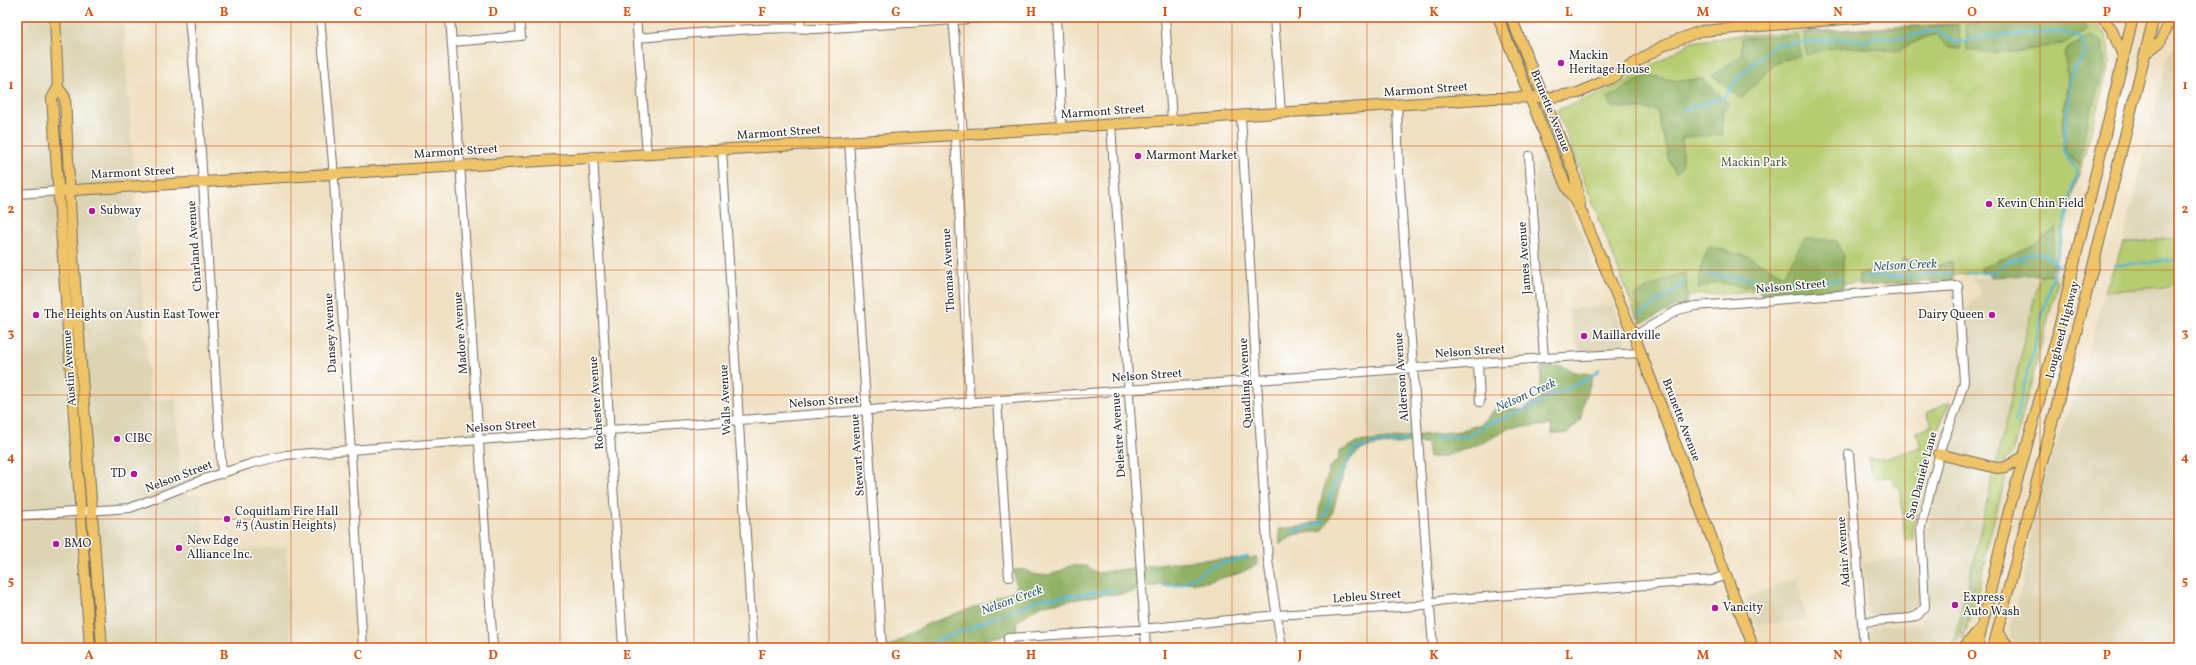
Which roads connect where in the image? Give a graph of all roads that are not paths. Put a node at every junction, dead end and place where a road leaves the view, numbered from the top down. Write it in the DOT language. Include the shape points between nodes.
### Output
graph roads {
  1 [pos="55,17"];
  2 [pos="189,17"];
  3 [pos="320,17"];
  4 [pos="450,17"];
  5 [pos="519,17"];
  6 [pos="636,17"];
  7 [pos="800,17"];
  8 [pos="1000,17"];
  9 [pos="1056,17"];
  10 [pos="1164,17"];
  11 [pos="1274,17"];
  12 [pos="1498,17"];
  13 [pos="1511,17"];
  14 [pos="1868,17"];
  15 [pos="2101,17"];
  16 [pos="2133,17"];
  17 [pos="2154,17"];
  18 [pos="2172,17"];
  19 [pos="953,18"];
  20 [pos="801,27"];
  21 [pos="638,38"];
  22 [pos="452,42"];
  23 [pos="2146,53"];
  24 [pos="2123,56"];
  25 [pos="58,88"];
  26 [pos="1529,97"];
  27 [pos="1543,97"];
  28 [pos="1397,105"];
  29 [pos="1281,113"];
  30 [pos="1241,116"];
  31 [pos="1172,121"];
  32 [pos="1111,125"];
  33 [pos="1062,128"];
  34 [pos="959,135"];
  35 [pos="849,141"];
  36 [pos="722,150"];
  37 [pos="647,154"];
  38 [pos="593,156"];
  39 [pos="1529,156"];
  40 [pos="461,165"];
  41 [pos="333,174"];
  42 [pos="203,182"];
  43 [pos="70,190"];
  44 [pos="59,191"];
  45 [pos="17,194"];
  46 [pos="1582,213"];
  47 [pos="1958,286"];
  48 [pos="1634,336"];
  49 [pos="1641,353"];
  50 [pos="1544,358"];
  51 [pos="1478,364"];
  52 [pos="1413,368"];
  53 [pos="1258,381"];
  54 [pos="1128,390"];
  55 [pos="997,401"];
  56 [pos="1480,402"];
  57 [pos="970,403"];
  58 [pos="867,411"];
  59 [pos="739,420"];
  60 [pos="611,430"];
  61 [pos="480,440"];
  62 [pos="350,450"];
  63 [pos="1849,454"];
  64 [pos="1939,454"];
  65 [pos="2023,457"];
  66 [pos="222,474"];
  67 [pos="93,511"];
  68 [pos="82,512"];
  69 [pos="17,516"];
  70 [pos="1726,575"];
  71 [pos="1009,577"];
  72 [pos="1430,603"];
  73 [pos="1277,615"];
  74 [pos="1862,622"];
  75 [pos="1144,628"];
  76 [pos="1980,628"];
  77 [pos="1998,633"];
  78 [pos="1751,643"];
  79 [pos="90,648"];
  80 [pos="102,648"];
  81 [pos="363,648"];
  82 [pos="494,648"];
  83 [pos="623,648"];
  84 [pos="753,648"];
  85 [pos="873,648"];
  86 [pos="882,648"];
  87 [pos="1008,648"];
  88 [pos="1146,648"];
  89 [pos="1282,648"];
  90 [pos="1433,648"];
  91 [pos="1757,648"];
  92 [pos="1864,648"];
  93 [pos="1963,648"];
  94 [pos="1978,648"];
  95 [pos="1993,648"];
  96 [pos="2010,648"];
  1 -- 25 [label="main road, Austin Avenue"];
  2 -- 42 [label="street, Charland Avenue"];
  3 -- 41 [label="street, Dansey Avenue"];
  4 -- 22 [label="street, Madore Avenue"];
  5 -- 22 [label="street" via="521,36"];
  6 -- 21 [label="street"];
  7 -- 20 [label="street"];
  8 -- 19 [label="street"];
  9 -- 33 [label="street"];
  10 -- 31 [label="street"];
  11 -- 29 [label="street"];
  12 -- 26 [label="main road, Brunette Avenue"];
  13 -- 27 [label="main road, Brunette Avenue"];
  14 -- 27 [label="main road, Marmont Street" via="1722,28 1692,33 1666,44 1598,85 1569,95"];
  15 -- 24 [label="main road" via="2111,28"];
  16 -- 24 [label="main road, Lougheed Highway"];
  17 -- 23 [label="main road, Lougheed Highway"];
  18 -- 23 [label="main road" via="2160,42"];
  19 -- 20 [label="street" via="816,29"];
  19 -- 34 [label="street, Thomas Avenue"];
  20 -- 21 [label="street"];
  21 -- 37 [label="street"];
  22 -- 40 [label="street, Madore Avenue"];
  23 -- 77 [label="main road, Lougheed Highway"];
  24 -- 65 [label="main road, Lougheed Highway" via="2059,328"];
  25 -- 43 [label="main road, Austin Avenue" via="65,97"];
  25 -- 44 [label="main road, Austin Avenue" via="52,98"];
  26 -- 27 [label="main road, Marmont Street"];
  26 -- 28 [label="main road, Marmont Street"];
  26 -- 46 [label="main road, Brunette Avenue" via="1566,186"];
  27 -- 46 [label="main road, Brunette Avenue" via="1574,174"];
  28 -- 29 [label="main road, Marmont Street"];
  28 -- 52 [label="street, Alderson Avenue" via="1399,171"];
  29 -- 30 [label="main road, Marmont Street"];
  30 -- 31 [label="main road, Marmont Street"];
  30 -- 53 [label="street, Quadling Avenue"];
  31 -- 32 [label="main road, Marmont Street"];
  32 -- 33 [label="main road, Marmont Street"];
  32 -- 54 [label="street, Delestre Avenue"];
  33 -- 34 [label="main road, Marmont Street"];
  34 -- 35 [label="main road, Marmont Street"];
  34 -- 57 [label="street, Thomas Avenue"];
  35 -- 36 [label="main road, Marmont Street"];
  35 -- 58 [label="street, Stewart Avenue"];
  36 -- 37 [label="main road, Marmont Street"];
  36 -- 59 [label="street, Walls Avenue"];
  37 -- 38 [label="main road, Marmont Street"];
  38 -- 40 [label="main road, Marmont Street"];
  38 -- 60 [label="street, Rochester Avenue"];
  39 -- 50 [label="street, James Avenue"];
  40 -- 41 [label="main road, Marmont Street"];
  40 -- 61 [label="street, Madore Avenue"];
  41 -- 42 [label="main road, Marmont Street"];
  41 -- 62 [label="street, Dansey Avenue"];
  42 -- 43 [label="main road, Marmont Street"];
  42 -- 66 [label="street, Charland Avenue"];
  43 -- 44 [label="main road, Marmont Street"];
  43 -- 67 [label="main road, Austin Avenue"];
  44 -- 45 [label="street, Marmont Street"];
  44 -- 68 [label="main road, Austin Avenue"];
  46 -- 48 [label="main road, Brunette Avenue"];
  47 -- 48 [label="street, Nelson Street" via="1695,306 1678,310"];
  47 -- 64 [label="street, San Daniele Lane" via="1964,382"];
  48 -- 49 [label="main road, Brunette Avenue"];
  49 -- 50 [label="street, Nelson Street"];
  49 -- 70 [label="main road, Brunette Avenue"];
  50 -- 51 [label="street, Nelson Street"];
  51 -- 52 [label="street, Nelson Street"];
  51 -- 56 [label="street"];
  52 -- 53 [label="street, Nelson Street"];
  52 -- 72 [label="street, Alderson Avenue"];
  53 -- 54 [label="street, Nelson Street"];
  53 -- 73 [label="street, Quadling Avenue" via="1268,561"];
  54 -- 55 [label="street, Nelson Street"];
  54 -- 75 [label="street, Delestre Avenue"];
  55 -- 57 [label="street, Nelson Street"];
  55 -- 71 [label="street"];
  57 -- 58 [label="street, Nelson Street"];
  58 -- 59 [label="street, Nelson Street"];
  58 -- 86 [label="street, Stewart Avenue"];
  59 -- 60 [label="street, Nelson Street"];
  59 -- 84 [label="street, Walls Avenue"];
  60 -- 61 [label="street, Nelson Street"];
  60 -- 83 [label="street, Rochester Avenue"];
  61 -- 62 [label="street, Nelson Street"];
  61 -- 82 [label="street, Madore Avenue"];
  62 -- 66 [label="street, Nelson Street" via="286,455"];
  62 -- 81 [label="street, Dansey Avenue"];
  63 -- 74 [label="street, Adair Avenue"];
  64 -- 65 [label="main road" via="1997,468 2006,467"];
  64 -- 74 [label="street, San Daniele Lane" via="1921,527 1925,607 1911,618"];
  65 -- 76 [label="main road, Lougheed Highway"];
  66 -- 67 [label="street, Nelson Street" via="130,508"];
  67 -- 68 [label="street, Nelson Street"];
  67 -- 80 [label="main road, Austin Avenue"];
  68 -- 69 [label="street, Nelson Street"];
  68 -- 79 [label="main road, Austin Avenue"];
  70 -- 72 [label="street, Lebleu Street" via="1712,580"];
  70 -- 78 [label="main road, Brunette Avenue"];
  72 -- 73 [label="street, Lebleu Street"];
  72 -- 90 [label="street, Alderson Avenue"];
  73 -- 75 [label="street, Lebleu Street"];
  73 -- 89 [label="street, Quadling Avenue"];
  74 -- 92 [label="street, Adair Avenue"];
  75 -- 87 [label="street, Lebleu Street" via="1008,638"];
  75 -- 88 [label="street, Delestre Avenue"];
  76 -- 93 [label="main road"];
  76 -- 94 [label="main road, Lougheed Highway"];
  77 -- 95 [label="main road, Lougheed Highway"];
  77 -- 96 [label="main road"];
  78 -- 91 [label="main road, Brunette Avenue"];
  85 -- 86 [label="street"];
}
